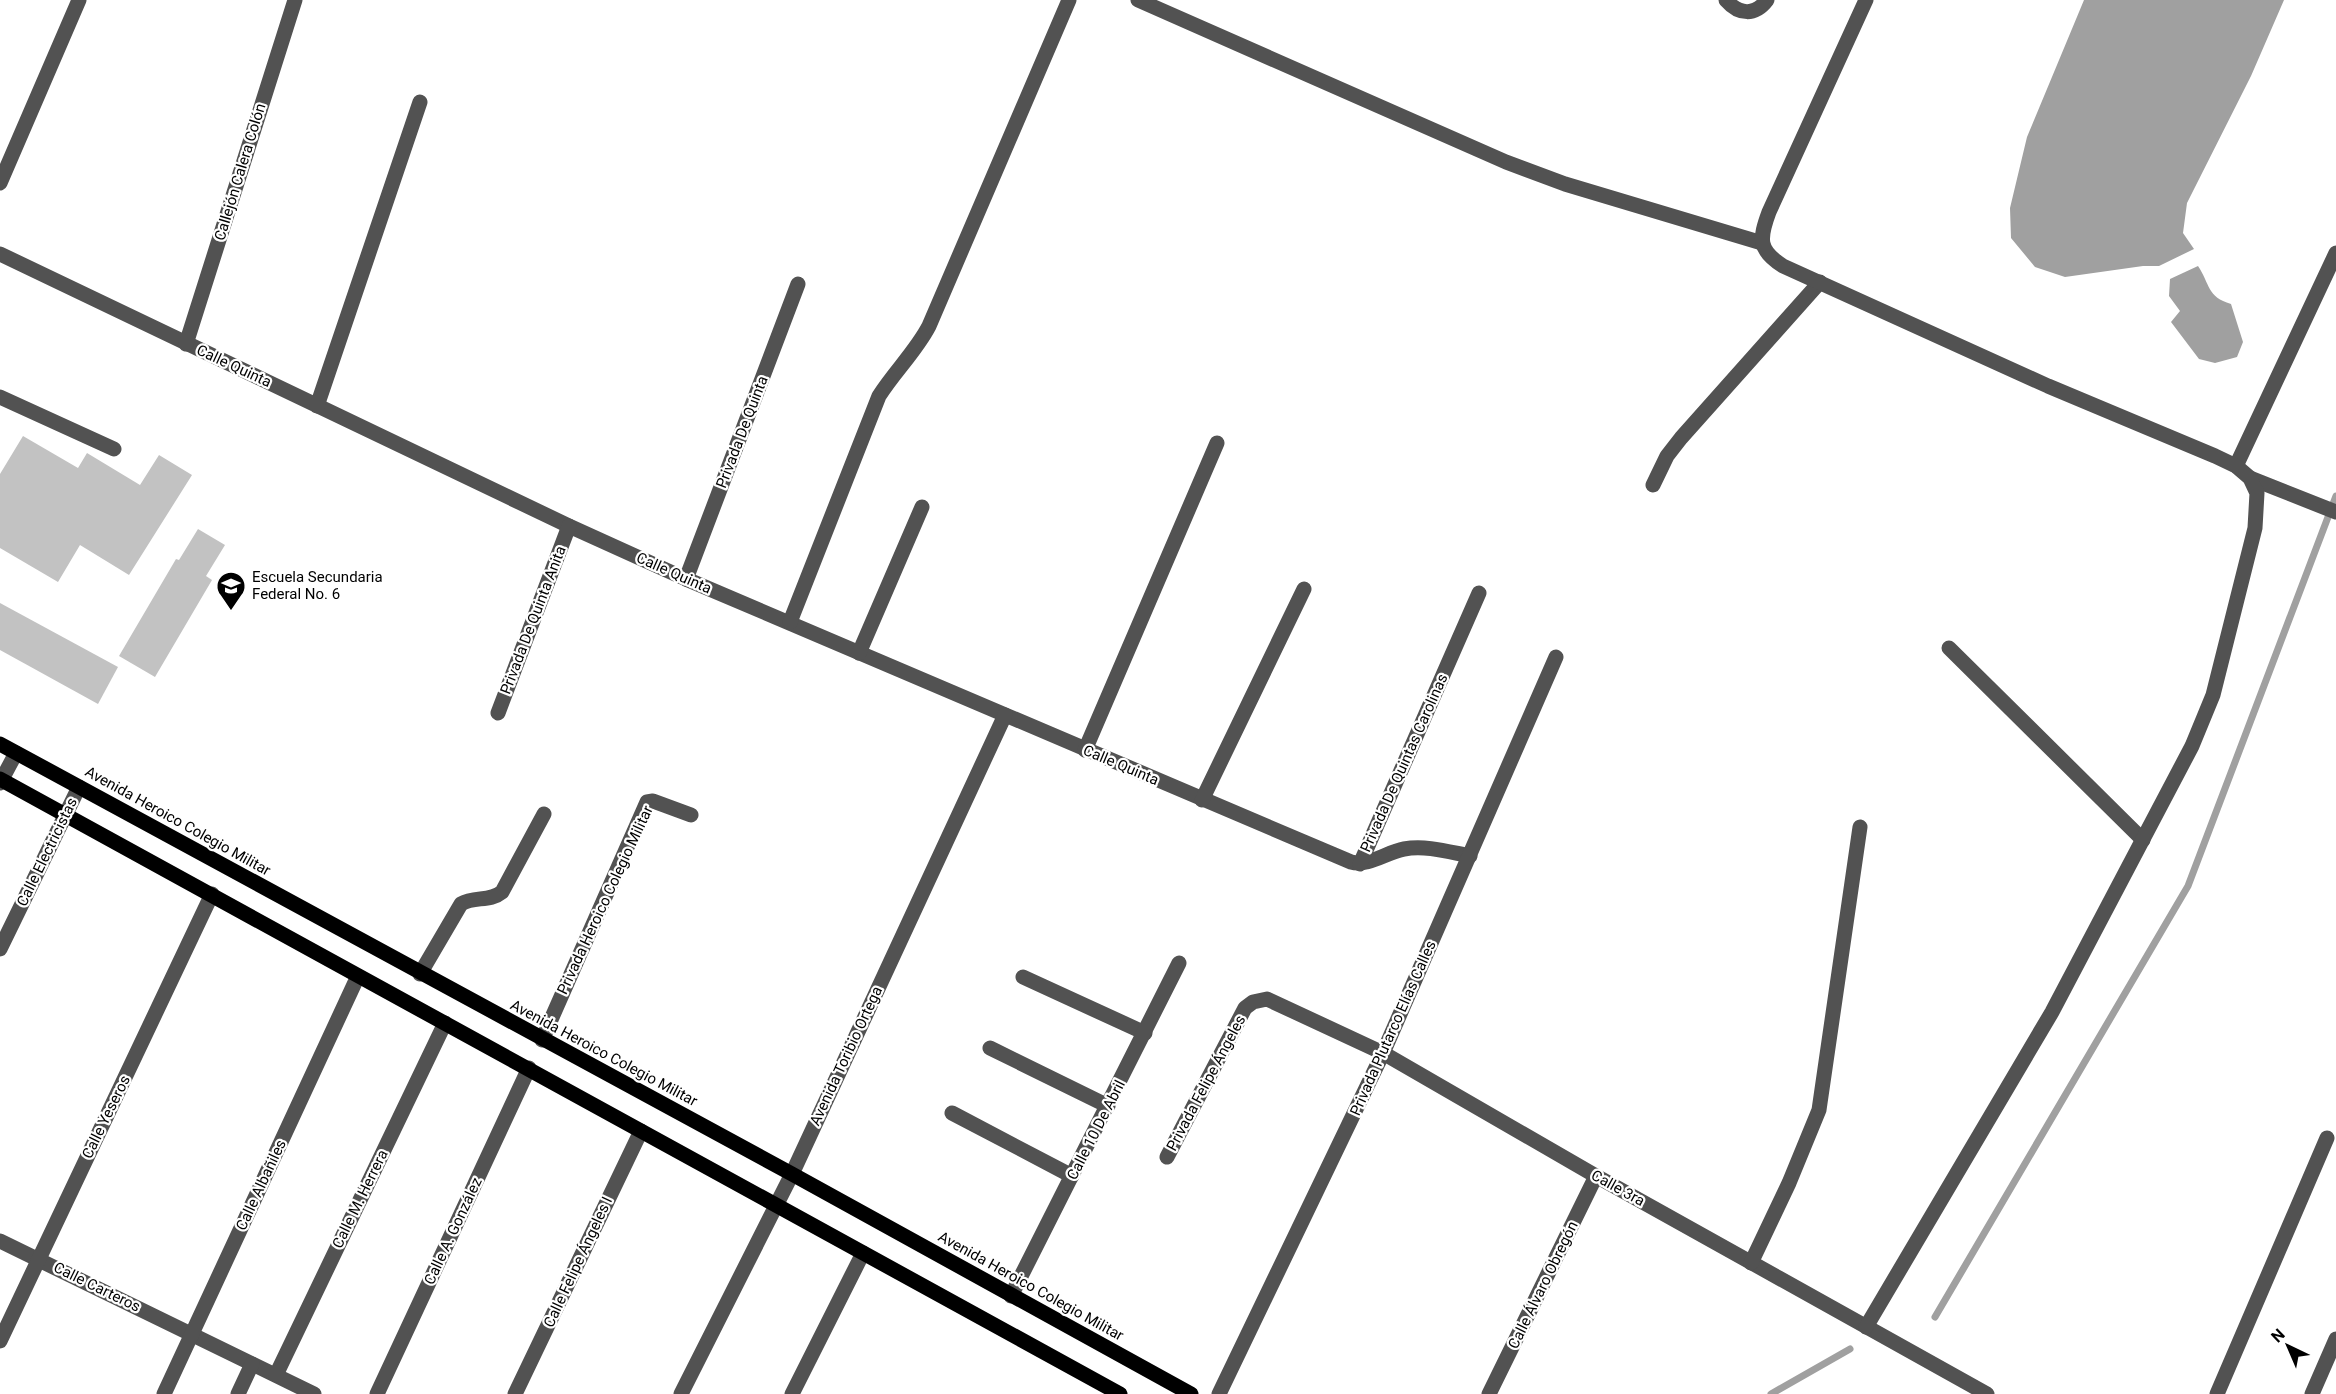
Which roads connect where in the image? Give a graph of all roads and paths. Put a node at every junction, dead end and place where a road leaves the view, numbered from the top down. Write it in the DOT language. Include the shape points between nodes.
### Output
graph roads {
  1 [pos="80,0"];
  2 [pos="294,0"];
  3 [pos="1069,0"];
  4 [pos="1138,0"];
  5 [pos="1726,0"];
  6 [pos="1767,0"];
  7 [pos="1866,0"];
  8 [pos="420,102"];
  9 [pos="0,183"];
  10 [pos="1762,243"];
  11 [pos="2336,253"];
  12 [pos="0,254"];
  13 [pos="1820,282"];
  14 [pos="798,285"];
  15 [pos="186,344"];
  16 [pos="0,397"];
  17 [pos="317,406"];
  18 [pos="1217,443"];
  19 [pos="114,449"];
  20 [pos="2236,466"];
  21 [pos="2250,478"];
  22 [pos="1653,485"];
  23 [pos="922,507"];
  24 [pos="2336,512"];
  25 [pos="569,526"];
  26 [pos="686,579"];
  27 [pos="1304,589"];
  28 [pos="1479,592"];
  29 [pos="790,622"];
  30 [pos="1949,648"];
  31 [pos="859,653"];
  32 [pos="1556,657"];
  33 [pos="498,713"];
  34 [pos="1005,715"];
  35 [pos="0,744"];
  36 [pos="1085,750"];
  37 [pos="16,753"];
  38 [pos="0,781"];
  39 [pos="79,787"];
  40 [pos="1203,800"];
  41 [pos="544,814"];
  42 [pos="65,815"];
  43 [pos="692,815"];
  44 [pos="1860,827"];
  45 [pos="2143,840"];
  46 [pos="1470,856"];
  47 [pos="1360,864"];
  48 [pos="212,894"];
  49 [pos="0,949"];
  50 [pos="1179,963"];
  51 [pos="420,974"];
  52 [pos="358,976"];
  53 [pos="1023,977"];
  54 [pos="1245,1008"];
  55 [pos="444,1023"];
  56 [pos="1145,1034"];
  57 [pos="542,1040"];
  58 [pos="990,1048"];
  59 [pos="1383,1053"];
  60 [pos="529,1068"];
  61 [pos="1108,1106"];
  62 [pos="952,1113"];
  63 [pos="641,1131"];
  64 [pos="2327,1138"];
  65 [pos="1167,1157"];
  66 [pos="792,1174"];
  67 [pos="1071,1176"];
  68 [pos="1596,1176"];
  69 [pos="776,1205"];
  70 [pos="0,1241"];
  71 [pos="863,1253"];
  72 [pos="38,1259"];
  73 [pos="1751,1263"];
  74 [pos="1011,1296"];
  75 [pos="1866,1327"];
  76 [pos="193,1334"];
  77 [pos="2336,1339"];
  78 [pos="0,1341"];
  79 [pos="252,1364"];
  80 [pos="276,1375"];
  81 [pos="164,1394"];
  82 [pos="238,1394"];
  83 [pos="314,1394"];
  84 [pos="377,1394"];
  85 [pos="515,1394"];
  86 [pos="681,1394"];
  87 [pos="792,1394"];
  88 [pos="1120,1394"];
  89 [pos="1191,1394"];
  90 [pos="1219,1394"];
  91 [pos="1489,1394"];
  92 [pos="1987,1394"];
  93 [pos="2217,1394"];
  94 [pos="2312,1394"];
  1 -- 9 [label="street"];
  2 -- 15 [label="street, Callejón Calera Colón"];
  3 -- 29 [label="street" via="929,326 879,396"];
  4 -- 10 [label="street" via="1506,162 1565,184"];
  5 -- 6 [label="street" via="1749,13 1757,11"];
  7 -- 10 [label="street" via="1769,212"];
  8 -- 17 [label="street"];
  10 -- 13 [label="street" via="1773,259"];
  11 -- 20 [label="street"];
  12 -- 15 [label="street, Calle Quinta"];
  13 -- 20 [label="street"];
  13 -- 22 [label="street" via="1681,438"];
  14 -- 26 [label="street, Privada De Quinta"];
  15 -- 17 [label="street, Calle Quinta"];
  16 -- 19 [label="street"];
  17 -- 25 [label="street, Calle Quinta"];
  18 -- 36 [label="street"];
  20 -- 21 [label="street"];
  21 -- 24 [label="street"];
  21 -- 45 [label="street" via="2257,493 2255,528 2212,694 2192,746"];
  23 -- 31 [label="street"];
  25 -- 26 [label="street, Calle Quinta"];
  25 -- 33 [label="street, Privada De Quinta Anita"];
  26 -- 29 [label="street, Calle Quinta"];
  27 -- 40 [label="street"];
  28 -- 47 [label="street, Privada De Quintas Carolinas"];
  29 -- 31 [label="street, Calle Quinta"];
  30 -- 45 [label="street"];
  31 -- 34 [label="street, Calle Quinta"];
  32 -- 46 [label="street, Privada Plutarco Elías Calles"];
  34 -- 36 [label="street, Calle Quinta"];
  34 -- 66 [label="street, Avenida Toribio Ortega"];
  35 -- 37 [label="main road, Avenida Heroico Colegio Militar"];
  36 -- 40 [label="street, Calle Quinta"];
  37 -- 38 [label="street"];
  37 -- 39 [label="main road, Avenida Heroico Colegio Militar"];
  38 -- 42 [label="main road"];
  39 -- 42 [label="street, Calle Electricistas"];
  39 -- 51 [label="main road, Avenida Heroico Colegio Militar"];
  40 -- 47 [label="street, Calle Quinta"];
  41 -- 51 [label="street" via="502,892 461,904"];
  42 -- 48 [label="main road"];
  42 -- 49 [label="street, Calle Electricistas"];
  43 -- 57 [label="street, Privada Heroico Colegio Militar" via="647,802"];
  44 -- 73 [label="street" via="1819,1110"];
  45 -- 75 [label="street" via="2052,1012"];
  46 -- 47 [label="street, Privada De Quintas Carolinas" via="1407,848"];
  46 -- 59 [label="street, Privada Plutarco Elías Calles"];
  48 -- 52 [label="main road"];
  48 -- 72 [label="street, Calle Yeseros"];
  50 -- 56 [label="street, Calle 10 De Abril"];
  51 -- 57 [label="main road, Avenida Heroico Colegio Militar"];
  52 -- 55 [label="main road"];
  52 -- 76 [label="street, Calle Albañiles"];
  53 -- 56 [label="street"];
  54 -- 59 [label="street, Calle 3ra" via="1267,999"];
  54 -- 65 [label="street, Privada Felipe Ángeles"];
  55 -- 60 [label="main road"];
  55 -- 80 [label="street, Calle M. Herrera"];
  56 -- 61 [label="street, Calle 10 De Abril"];
  57 -- 66 [label="main road, Avenida Heroico Colegio Militar"];
  58 -- 61 [label="street"];
  59 -- 68 [label="street, Calle 3ra"];
  59 -- 90 [label="street, Privada Plutarco Elías Calles"];
  60 -- 63 [label="main road"];
  60 -- 84 [label="street, Calle A. González"];
  61 -- 67 [label="street, Calle 10 De Abril"];
  62 -- 67 [label="street"];
  63 -- 69 [label="main road"];
  63 -- 85 [label="street, Calle Felipe Ángeles I"];
  64 -- 93 [label="street"];
  66 -- 69 [label="street, Avenida Toribio Ortega"];
  66 -- 74 [label="main road, Avenida Heroico Colegio Militar"];
  67 -- 74 [label="street, Calle 10 De Abril"];
  68 -- 73 [label="street, Calle 3ra"];
  68 -- 91 [label="street, Calle Álvaro Obregón"];
  69 -- 71 [label="main road"];
  69 -- 86 [label="street, Avenida Toribio Ortega"];
  70 -- 72 [label="street, Calle Carteros"];
  71 -- 87 [label="street"];
  71 -- 88 [label="main road"];
  72 -- 76 [label="street, Calle Carteros"];
  72 -- 78 [label="street, Calle Yeseros"];
  73 -- 75 [label="street, Calle 3ra"];
  74 -- 89 [label="main road, Avenida Heroico Colegio Militar"];
  75 -- 92 [label="street, Calle 3ra"];
  76 -- 79 [label="street, Calle Carteros"];
  76 -- 81 [label="street, Calle Albañiles"];
  77 -- 94 [label="street"];
  79 -- 80 [label="street, Calle Carteros"];
  79 -- 82 [label="street"];
  80 -- 83 [label="street, Calle Carteros"];
}
